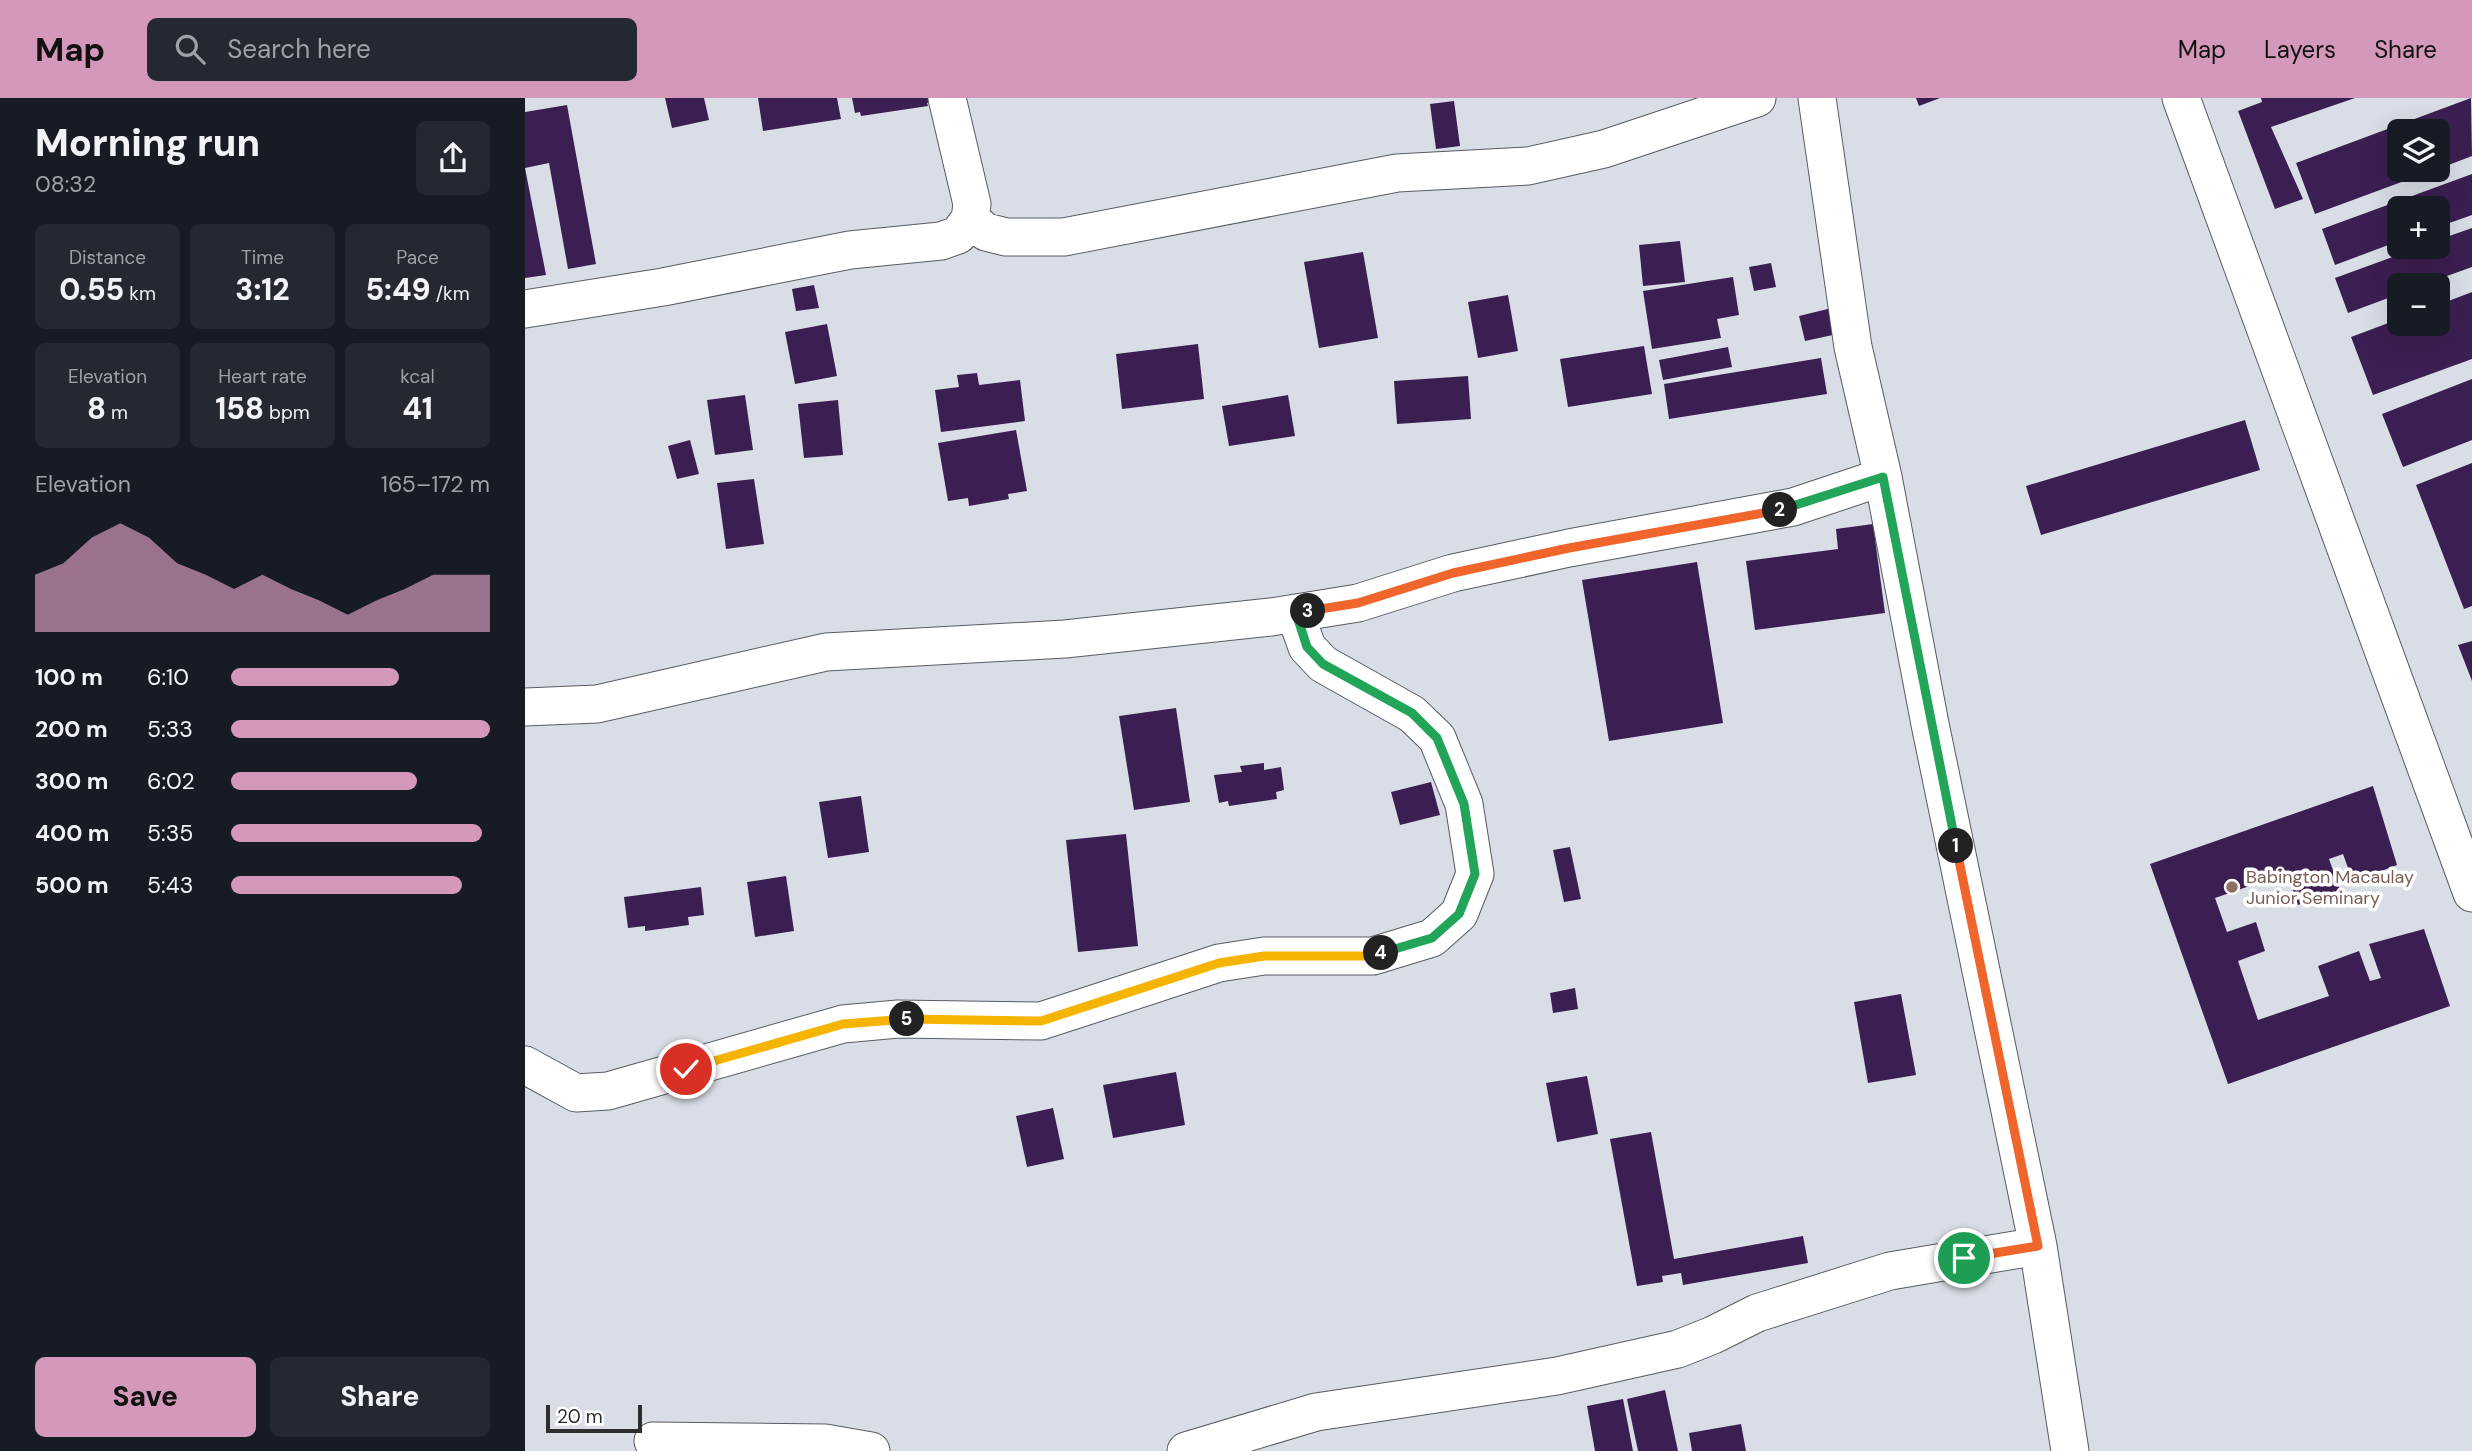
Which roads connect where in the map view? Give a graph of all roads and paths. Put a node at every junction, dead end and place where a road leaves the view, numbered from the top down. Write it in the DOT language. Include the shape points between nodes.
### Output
graph roads {
  1 [pos="947,98"];
  2 [pos="1757,98"];
  3 [pos="1817,98"];
  4 [pos="2181,98"];
  5 [pos="970,219"];
  6 [pos="525,309"];
  7 [pos="1883,477"];
  8 [pos="1296,613"];
  9 [pos="525,707"];
  10 [pos="2472,893"];
  11 [pos="525,1065"];
  12 [pos="2038,1246"];
  13 [pos="653,1441"];
  14 [pos="871,1451"];
  15 [pos="1186,1451"];
  16 [pos="2070,1451"];
  1 -- 5 [label="street" via="972,204"];
  2 -- 5 [label="street" via="1604,149 1528,166 1397,173 1064,237 1006,237 986,232"];
  3 -- 7 [label="street" via="1853,347"];
  4 -- 10 [label="street"];
  5 -- 6 [label="street" via="958,234 941,241 850,250"];
  7 -- 8 [label="street" via="1793,507 1569,548 1453,573 1358,603"];
  7 -- 12 [label="street"];
  8 -- 9 [label="street" via="1065,639 826,652 597,704"];
  8 -- 11 [label="street" via="1307,647 1323,664 1412,713 1437,738 1464,804 1475,874 1459,914 1432,938 1373,956 1264,956 1219,963 1041,1021 898,1019 843,1024 608,1091 576,1093"];
  12 -- 15 [label="street" via="1890,1271 1757,1313 1678,1349 1557,1376 1316,1412"];
  12 -- 16 [label="street"];
  13 -- 14 [label="street" via="825,1443"];
}
